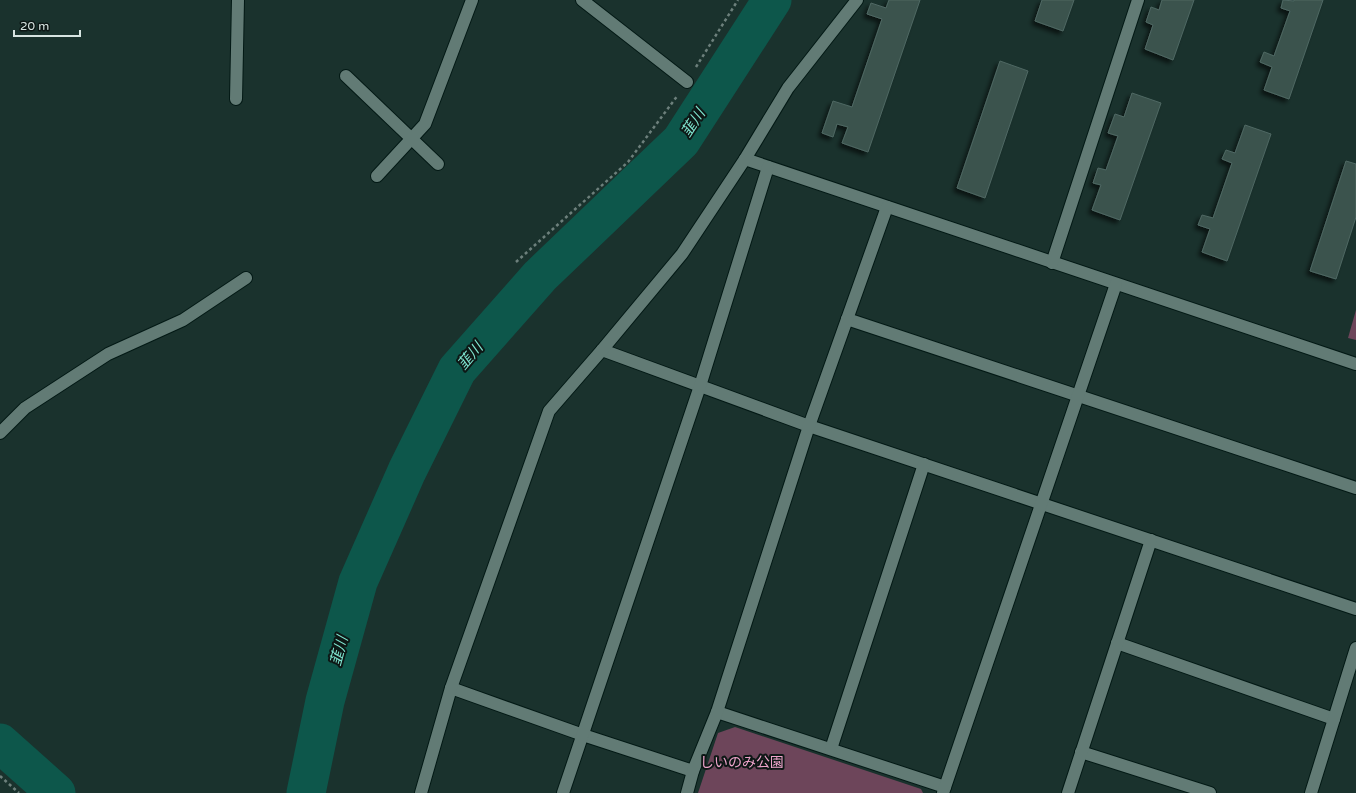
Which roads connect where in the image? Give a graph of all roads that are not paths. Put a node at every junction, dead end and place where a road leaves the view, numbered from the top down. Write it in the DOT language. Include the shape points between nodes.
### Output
graph roads {
  1 [pos="238,0"];
  2 [pos="472,0"];
  3 [pos="582,0"];
  4 [pos="857,0"];
  5 [pos="1138,0"];
  6 [pos="346,76"];
  7 [pos="687,82"];
  8 [pos="236,99"];
  9 [pos="412,138"];
  10 [pos="745,159"];
  11 [pos="438,164"];
  12 [pos="768,167"];
  13 [pos="377,176"];
  14 [pos="887,207"];
  15 [pos="1052,263"];
  16 [pos="246,278"];
  17 [pos="1116,284"];
  18 [pos="847,319"];
  19 [pos="602,350"];
  20 [pos="1356,364"];
  21 [pos="700,386"];
  22 [pos="1078,396"];
  23 [pos="809,426"];
  24 [pos="0,433"];
  25 [pos="924,464"];
  26 [pos="1356,488"];
  27 [pos="1041,504"];
  28 [pos="1151,540"];
  29 [pos="1356,609"];
  30 [pos="1117,643"];
  31 [pos="1356,648"];
  32 [pos="451,688"];
  33 [pos="717,712"];
  34 [pos="1334,719"];
  35 [pos="583,735"];
  36 [pos="831,749"];
  37 [pos="1081,752"];
  38 [pos="693,771"];
  39 [pos="944,790"];
  40 [pos="1190,790"];
  41 [pos="421,793"];
  42 [pos="563,793"];
  43 [pos="687,793"];
  44 [pos="1068,793"];
  45 [pos="1210,793"];
  46 [pos="1311,793"];
  1 -- 8 [label="street"];
  2 -- 9 [label="street" via="425,124"];
  3 -- 7 [label="street"];
  4 -- 10 [label="street" via="788,88"];
  5 -- 15 [label="street"];
  6 -- 9 [label="street"];
  9 -- 11 [label="street"];
  9 -- 13 [label="street"];
  10 -- 12 [label="street"];
  10 -- 19 [label="street" via="682,254"];
  12 -- 14 [label="street"];
  12 -- 21 [label="street"];
  14 -- 15 [label="street"];
  14 -- 18 [label="street"];
  15 -- 17 [label="street"];
  16 -- 24 [label="street" via="183,320 108,354 25,408"];
  17 -- 20 [label="street"];
  17 -- 22 [label="street"];
  18 -- 22 [label="street"];
  18 -- 23 [label="street"];
  19 -- 21 [label="street"];
  19 -- 32 [label="street" via="549,411"];
  21 -- 23 [label="street"];
  21 -- 35 [label="street"];
  22 -- 26 [label="street"];
  22 -- 27 [label="street"];
  23 -- 25 [label="street"];
  23 -- 33 [label="street"];
  25 -- 27 [label="street"];
  25 -- 36 [label="street"];
  27 -- 28 [label="street"];
  27 -- 39 [label="street"];
  28 -- 29 [label="street"];
  28 -- 30 [label="street"];
  30 -- 34 [label="street"];
  30 -- 37 [label="street"];
  31 -- 34 [label="street"];
  32 -- 35 [label="street"];
  32 -- 41 [label="street"];
  33 -- 36 [label="street"];
  33 -- 38 [label="street"];
  34 -- 46 [label="street"];
  35 -- 38 [label="street"];
  35 -- 42 [label="street"];
  36 -- 39 [label="street"];
  37 -- 40 [label="street"];
  37 -- 44 [label="street"];
  38 -- 43 [label="street"];
  40 -- 45 [label="street"];
}
